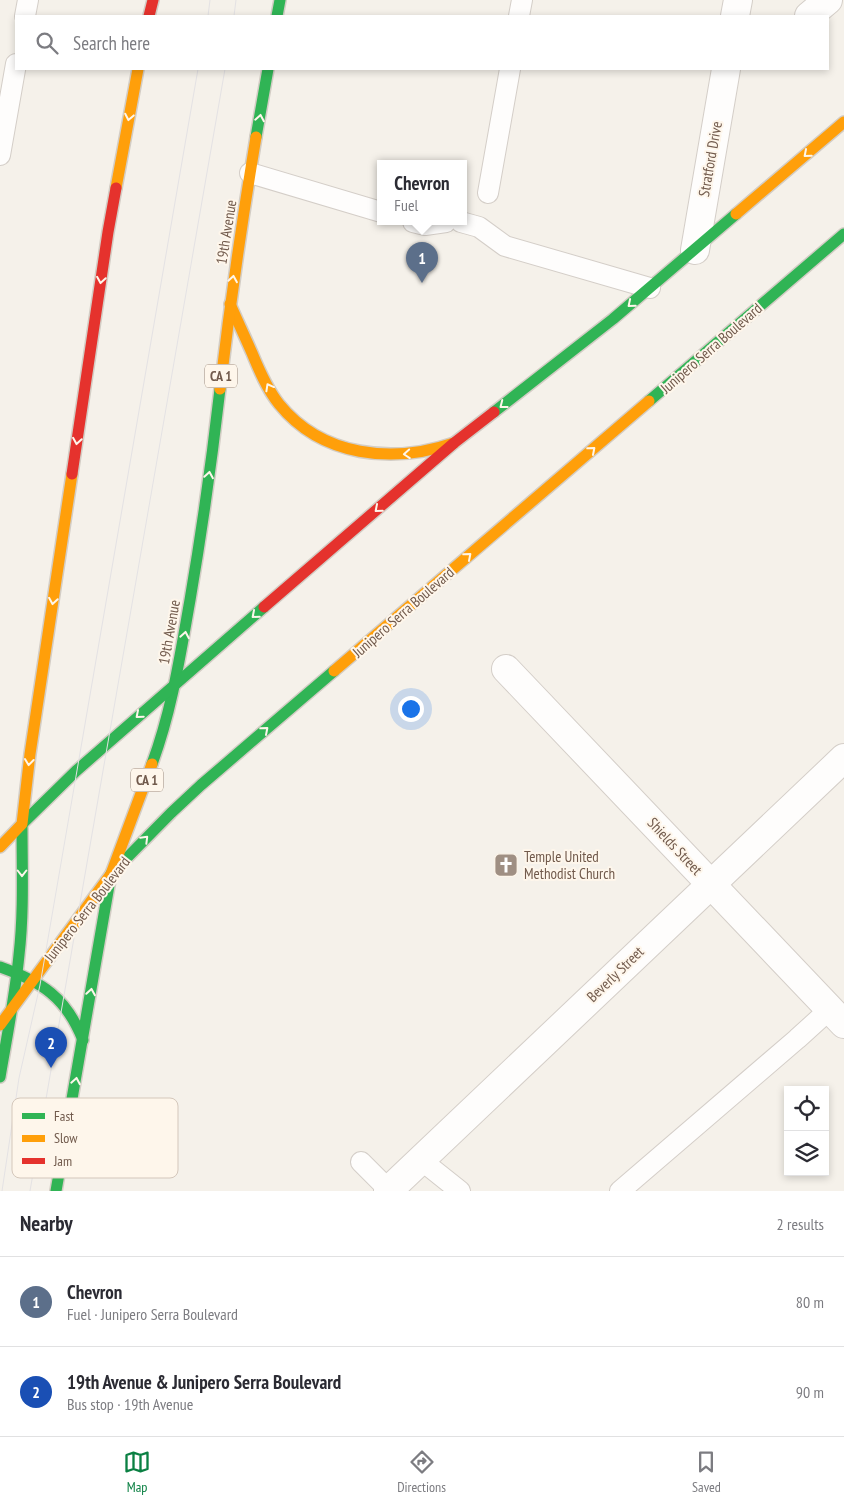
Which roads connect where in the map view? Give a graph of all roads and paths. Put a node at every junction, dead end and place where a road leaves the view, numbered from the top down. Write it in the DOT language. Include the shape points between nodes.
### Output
graph roads {
  1 [pos="28,0"];
  2 [pos="153,0"];
  3 [pos="280,0"];
  4 [pos="738,0"];
  5 [pos="828,0"];
  6 [pos="25,15"];
  7 [pos="149,15"];
  8 [pos="277,15"];
  9 [pos="735,15"];
  10 [pos="810,15"];
  11 [pos="15,70"];
  12 [pos="138,70"];
  13 [pos="268,70"];
  14 [pos="510,70"];
  15 [pos="745,70"];
  16 [pos="724,80"];
  17 [pos="844,122"];
  18 [pos="0,155"];
  19 [pos="250,173"];
  20 [pos="488,192"];
  21 [pos="377,211"];
  22 [pos="467,224"];
  23 [pos="844,234"];
  24 [pos="694,250"];
  25 [pos="650,288"];
  26 [pos="230,304"];
  27 [pos="454,443"];
  28 [pos="506,669"];
  29 [pos="176,683"];
  30 [pos="844,758"];
  31 [pos="22,824"];
  32 [pos="0,847"];
  33 [pos="111,874"];
  34 [pos="711,884"];
  35 [pos="0,968"];
  36 [pos="18,973"];
  37 [pos="33,981"];
  38 [pos="12,1009"];
  39 [pos="837,1016"];
  40 [pos="0,1025"];
  41 [pos="83,1040"];
  42 [pos="0,1077"];
  43 [pos="73,1098"];
  44 [pos="421,1160"];
  45 [pos="361,1162"];
  46 [pos="58,1178"];
  47 [pos="388,1190"];
  48 [pos="56,1191"];
  49 [pos="460,1191"];
  50 [pos="620,1191"];
  1 -- 6 [label="lane"];
  2 -- 7 [label="main road"];
  3 -- 8 [label="main road"];
  4 -- 9 [label="street"];
  5 -- 10 [label="street"];
  11 -- 18 [label="lane"];
  12 -- 31 [label="main road, one-way" via="108,232"];
  19 -- 13 [label="main road, 19th Avenue / CA 1, one-way"];
  14 -- 20 [label="lane"];
  15 -- 16 [label="street"];
  16 -- 24 [label="street, Stratford Drive"];
  17 -- 24 [label="main road, one-way"];
  19 -- 21 [label="lane"];
  26 -- 19 [label="main road, 19th Avenue / CA 1, one-way"];
  22 -- 25 [label="lane" via="479,227 505,246"];
  33 -- 23 [label="main road, Junipero Serra Boulevard, one-way" via="201,785"];
  24 -- 25 [label="main road"];
  25 -- 27 [label="main road, one-way"];
  27 -- 26 [label="main road, one-way" via="418,453 388,455 345,448 314,434 289,416 270,390"];
  29 -- 26 [label="main road, 19th Avenue / CA 1, one-way" via="209,473"];
  27 -- 29 [label="main road, one-way"];
  28 -- 34 [label="street, Shields Street"];
  29 -- 31 [label="main road, one-way"];
  29 -- 33 [label="main road, 19th Avenue / CA 1" via="154,763"];
  30 -- 34 [label="street, Beverly Street"];
  31 -- 32 [label="main road"];
  31 -- 36 [label="main road, one-way"];
  33 -- 37 [label="main road, Junipero Serra Boulevard / CA 1"];
  41 -- 33 [label="main road, 19th Avenue, one-way"];
  34 -- 39 [label="street, Shields Street"];
  34 -- 44 [label="street, Beverly Street"];
  35 -- 36 [label="main road"];
  36 -- 37 [label="main road"];
  36 -- 38 [label="main road"];
  37 -- 38 [label="main road, Junipero Serra Boulevard / CA 1"];
  37 -- 41 [label="main road" via="51,992 72,1014"];
  38 -- 40 [label="main road, Junipero Serra Boulevard / CA 1"];
  38 -- 42 [label="main road"];
  39 -- 50 [label="lane" via="782,1052"];
  43 -- 41 [label="main road, 19th Avenue, one-way"];
  44 -- 47 [label="street, Beverly Street"];
  44 -- 49 [label="lane"];
  45 -- 47 [label="lane"];
  48 -- 46 [label="main road, 19th Avenue, one-way"];
}
